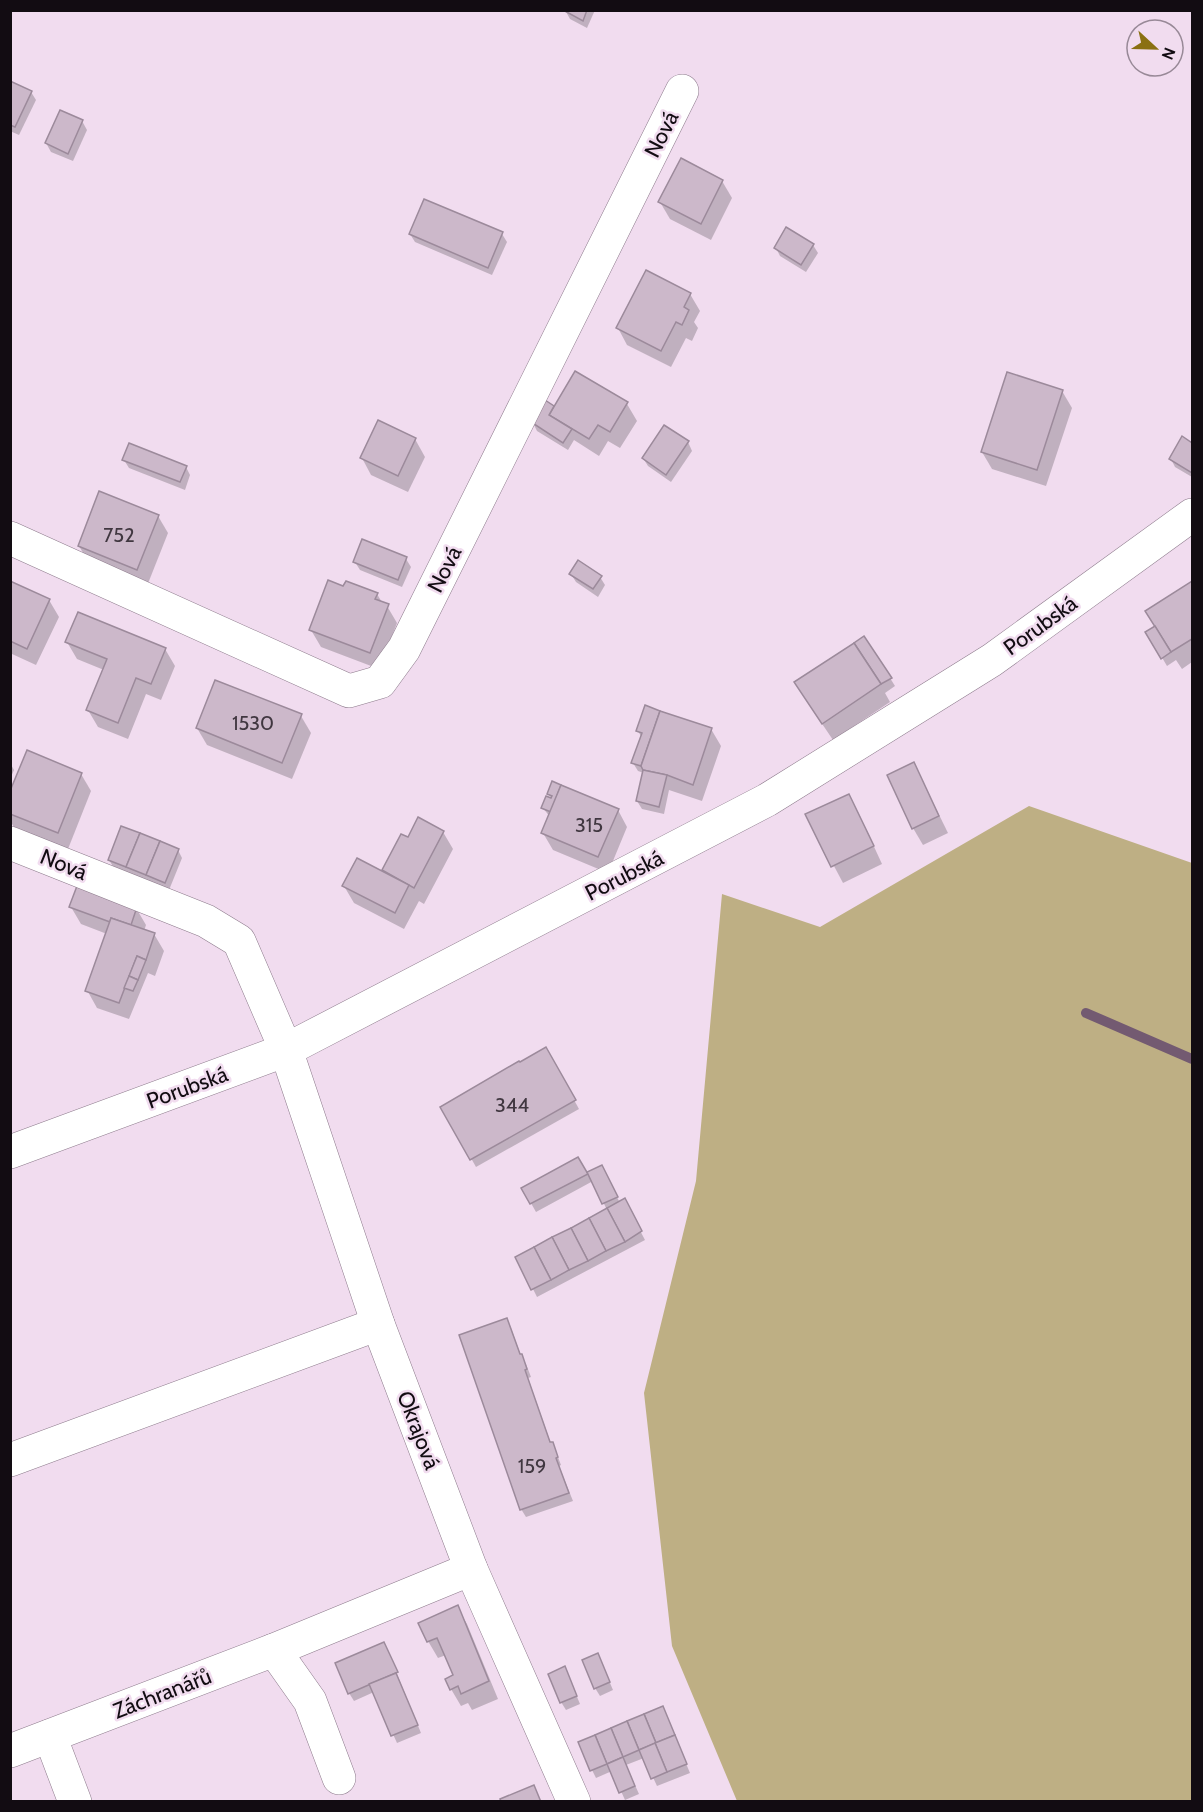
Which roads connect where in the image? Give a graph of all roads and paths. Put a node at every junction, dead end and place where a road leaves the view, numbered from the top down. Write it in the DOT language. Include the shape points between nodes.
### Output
graph roads {
  1 [pos="682,91"];
  2 [pos="1192,515"];
  3 [pos="10,538"];
  4 [pos="10,843"];
  5 [pos="286,1050"];
  6 [pos="10,1152"];
  7 [pos="378,1324"];
  8 [pos="10,1460"];
  9 [pos="471,1569"];
  10 [pos="274,1650"];
  11 [pos="50,1736"];
  12 [pos="10,1751"];
  13 [pos="339,1778"];
  14 [pos="75,1802"];
  15 [pos="574,1802"];
  1 -- 3 [label="street, Nová" via="404,649 380,681 349,691"];
  2 -- 5 [label="street, Porubská" via="992,660 767,800"];
  4 -- 5 [label="street, Nová" via="206,921 239,941"];
  5 -- 6 [label="street, Porubská"];
  5 -- 7 [label="street, Okrajová"];
  7 -- 8 [label="street"];
  7 -- 9 [label="street, Okrajová"];
  9 -- 10 [label="street, Záchranářů"];
  9 -- 15 [label="street, Okrajová"];
  10 -- 11 [label="street, Záchranářů"];
  10 -- 13 [label="street" via="310,1701"];
  11 -- 12 [label="street, Záchranářů"];
  11 -- 14 [label="street"];
}
